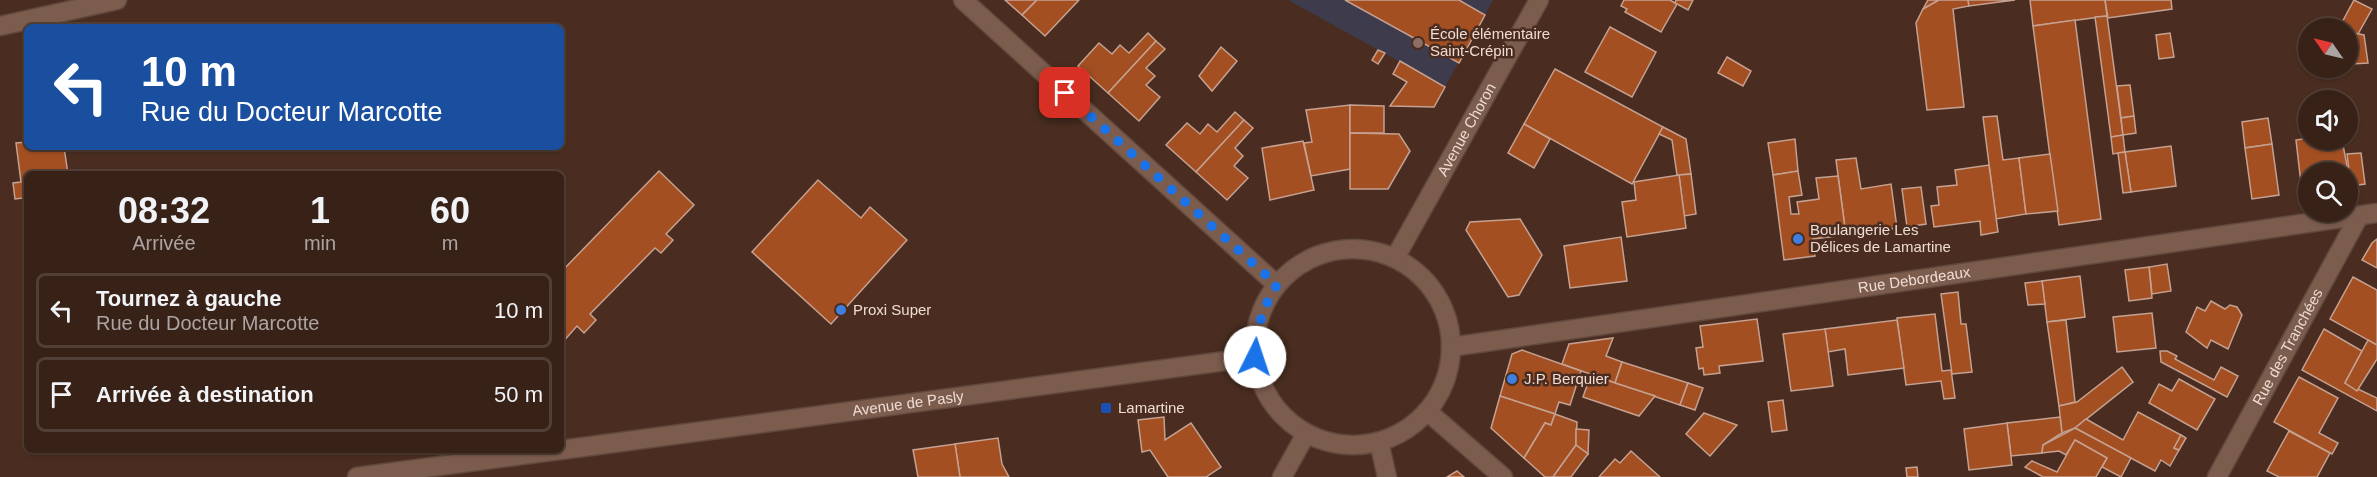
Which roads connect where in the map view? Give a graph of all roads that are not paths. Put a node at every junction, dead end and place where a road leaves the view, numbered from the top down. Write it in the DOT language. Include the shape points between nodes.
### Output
graph roads {
  1 [pos="117,0"];
  2 [pos="963,0"];
  3 [pos="1539,0"];
  4 [pos="0,26"];
  5 [pos="2377,213"];
  6 [pos="2359,216"];
  7 [pos="1395,258"];
  8 [pos="1277,285"];
  9 [pos="1452,347"];
  10 [pos="1255,357"];
  11 [pos="1427,411"];
  12 [pos="1306,434"];
  13 [pos="1379,442"];
  14 [pos="564,450"];
  15 [pos="538,453"];
  16 [pos="357,477"];
  17 [pos="1282,477"];
  18 [pos="1387,477"];
  19 [pos="1503,477"];
  20 [pos="2217,477"];
  1 -- 4 [label="street"];
  2 -- 8 [label="street"];
  3 -- 7 [label="street, Avenue Choron"];
  5 -- 6 [label="street, Rue Debordeaux"];
  6 -- 9 [label="street, Rue Debordeaux"];
  6 -- 20 [label="street, Rue des Tranchées"];
  7 -- 8 [label="street" via="1364,249 1331,251 1301,263"];
  7 -- 9 [label="street" via="1425,280 1445,311"];
  8 -- 10 [label="street" via="1263,307 1256,331"];
  9 -- 11 [label="street" via="1445,382"];
  10 -- 12 [label="street" via="1263,388 1281,415"];
  10 -- 14 [label="street, Avenue de Pasly"];
  11 -- 13 [label="street" via="1406,430"];
  11 -- 19 [label="street"];
  12 -- 13 [label="street" via="1342,445"];
  12 -- 17 [label="street"];
  13 -- 18 [label="street"];
  15 -- 16 [label="street, Avenue de Pasly"];
}
